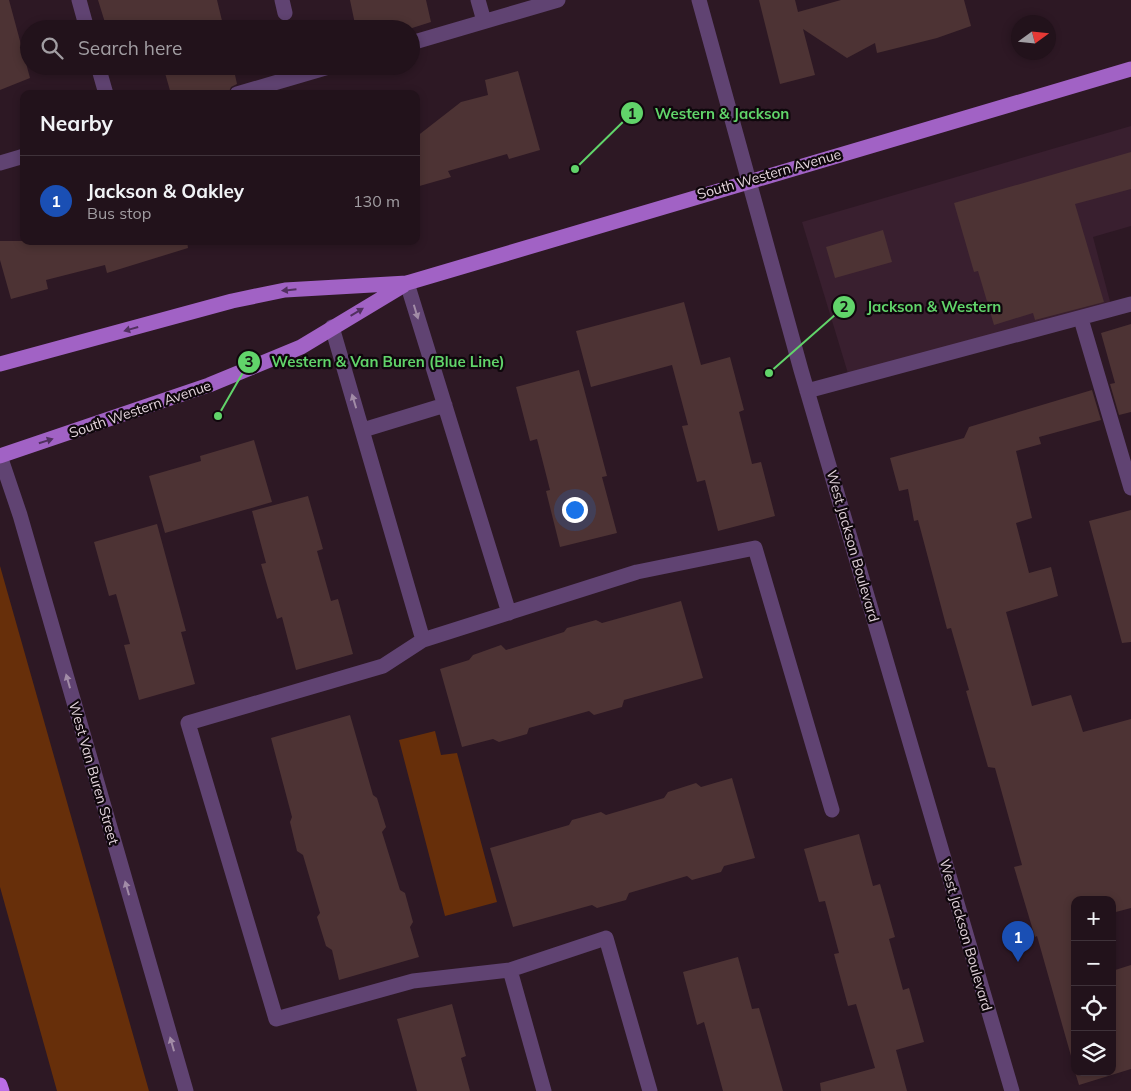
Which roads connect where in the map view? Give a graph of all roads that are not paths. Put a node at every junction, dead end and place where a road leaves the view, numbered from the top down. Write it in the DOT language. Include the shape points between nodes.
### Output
graph roads {
  1 [pos="79,0"];
  2 [pos="478,0"];
  3 [pos="558,0"];
  4 [pos="699,0"];
  5 [pos="85,20"];
  6 [pos="484,21"];
  7 [pos="420,39"];
  8 [pos="1131,69"];
  9 [pos="101,75"];
  10 [pos="301,75"];
  11 [pos="105,90"];
  12 [pos="251,90"];
  13 [pos="20,157"];
  14 [pos="0,163"];
  15 [pos="750,180"];
  16 [pos="408,283"];
  17 [pos="1131,304"];
  18 [pos="1081,319"];
  19 [pos="332,328"];
  20 [pos="0,364"];
  21 [pos="807,392"];
  22 [pos="445,405"];
  23 [pos="363,430"];
  24 [pos="0,456"];
  25 [pos="1131,488"];
  26 [pos="508,613"];
  27 [pos="423,640"];
  28 [pos="832,810"];
  29 [pos="510,970"];
  30 [pos="0,1085"];
  31 [pos="2,1091"];
  32 [pos="186,1091"];
  33 [pos="544,1091"];
  34 [pos="650,1091"];
  35 [pos="1012,1091"];
  1 -- 5 [label="street"];
  2 -- 6 [label="street"];
  3 -- 6 [label="street"];
  4 -- 15 [label="street, West Jackson Boulevard"];
  6 -- 7 [label="street"];
  8 -- 15 [label="main road, South Western Avenue"];
  9 -- 11 [label="street"];
  10 -- 12 [label="street"];
  13 -- 14 [label="street"];
  15 -- 16 [label="main road, South Western Avenue"];
  15 -- 21 [label="street, West Jackson Boulevard"];
  19 -- 16 [label="main road, South Western Avenue, one-way"];
  16 -- 20 [label="main road, South Western Avenue, one-way" via="285,290 232,301"];
  16 -- 22 [label="street, one-way"];
  17 -- 18 [label="street"];
  18 -- 21 [label="street"];
  18 -- 25 [label="street"];
  23 -- 19 [label="street, one-way"];
  24 -- 19 [label="main road, South Western Avenue, one-way" via="209,385 301,347"];
  21 -- 35 [label="street, West Jackson Boulevard"];
  22 -- 23 [label="street"];
  22 -- 26 [label="street"];
  23 -- 27 [label="street"];
  32 -- 24 [label="street, West Van Buren Street, one-way" via="20,515"];
  26 -- 27 [label="street"];
  26 -- 28 [label="street" via="637,572 754,548"];
  27 -- 29 [label="street" via="383,666 188,723 276,1019 413,981"];
  29 -- 33 [label="street"];
  29 -- 34 [label="street" via="606,938"];
  30 -- 31 [label="highway"];
}
